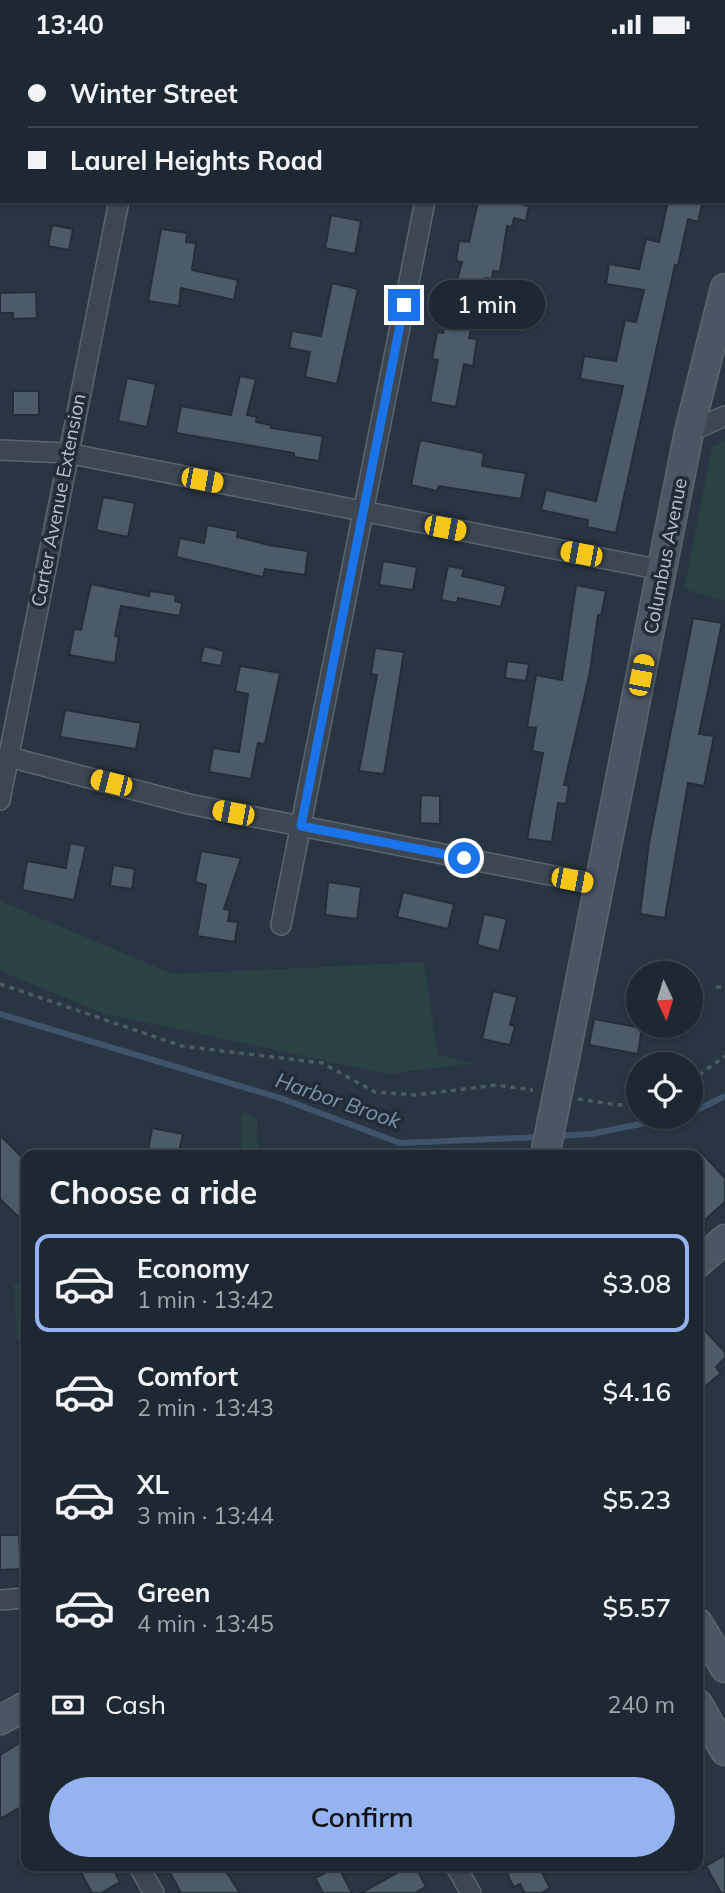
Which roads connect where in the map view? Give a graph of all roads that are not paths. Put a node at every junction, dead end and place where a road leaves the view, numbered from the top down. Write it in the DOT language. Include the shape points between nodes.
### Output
graph roads {
  1 [pos="119,203"];
  2 [pos="425,203"];
  3 [pos="725,288"];
  4 [pos="725,416"];
  5 [pos="690,432"];
  6 [pos="0,450"];
  7 [pos="67,453"];
  8 [pos="363,512"];
  9 [pos="662,570"];
  10 [pos="9,757"];
  11 [pos="0,800"];
  12 [pos="301,826"];
  13 [pos="600,885"];
  14 [pos="281,925"];
  15 [pos="546,1150"];
  16 [pos="725,1239"];
  17 [pos="703,1259"];
  18 [pos="21,1598"];
  19 [pos="0,1600"];
  20 [pos="703,1631"];
  21 [pos="725,1668"];
  22 [pos="21,1709"];
  23 [pos="703,1713"];
  24 [pos="0,1720"];
  25 [pos="725,1751"];
  26 [pos="141,1871"];
  27 [pos="458,1871"];
  28 [pos="154,1893"];
  29 [pos="471,1893"];
  1 -- 7 [label="street, Carter Avenue Extension"];
  2 -- 8 [label="street"];
  3 -- 5 [label="street, Columbus Avenue"];
  4 -- 5 [label="street"];
  5 -- 9 [label="street, Columbus Avenue"];
  6 -- 7 [label="street"];
  7 -- 8 [label="street"];
  7 -- 10 [label="street, Carter Avenue Extension"];
  8 -- 9 [label="street"];
  8 -- 12 [label="street"];
  9 -- 13 [label="street, Columbus Avenue"];
  10 -- 11 [label="street, Carter Avenue Extension"];
  10 -- 12 [label="street" via="189,804"];
  12 -- 13 [label="street"];
  12 -- 14 [label="street"];
  13 -- 15 [label="street, Columbus Avenue, bridge"];
  16 -- 17 [label="street"];
  18 -- 19 [label="street"];
  20 -- 21 [label="street"];
  22 -- 24 [label="street"];
  23 -- 25 [label="street"];
  26 -- 28 [label="street"];
  27 -- 29 [label="street"];
}
